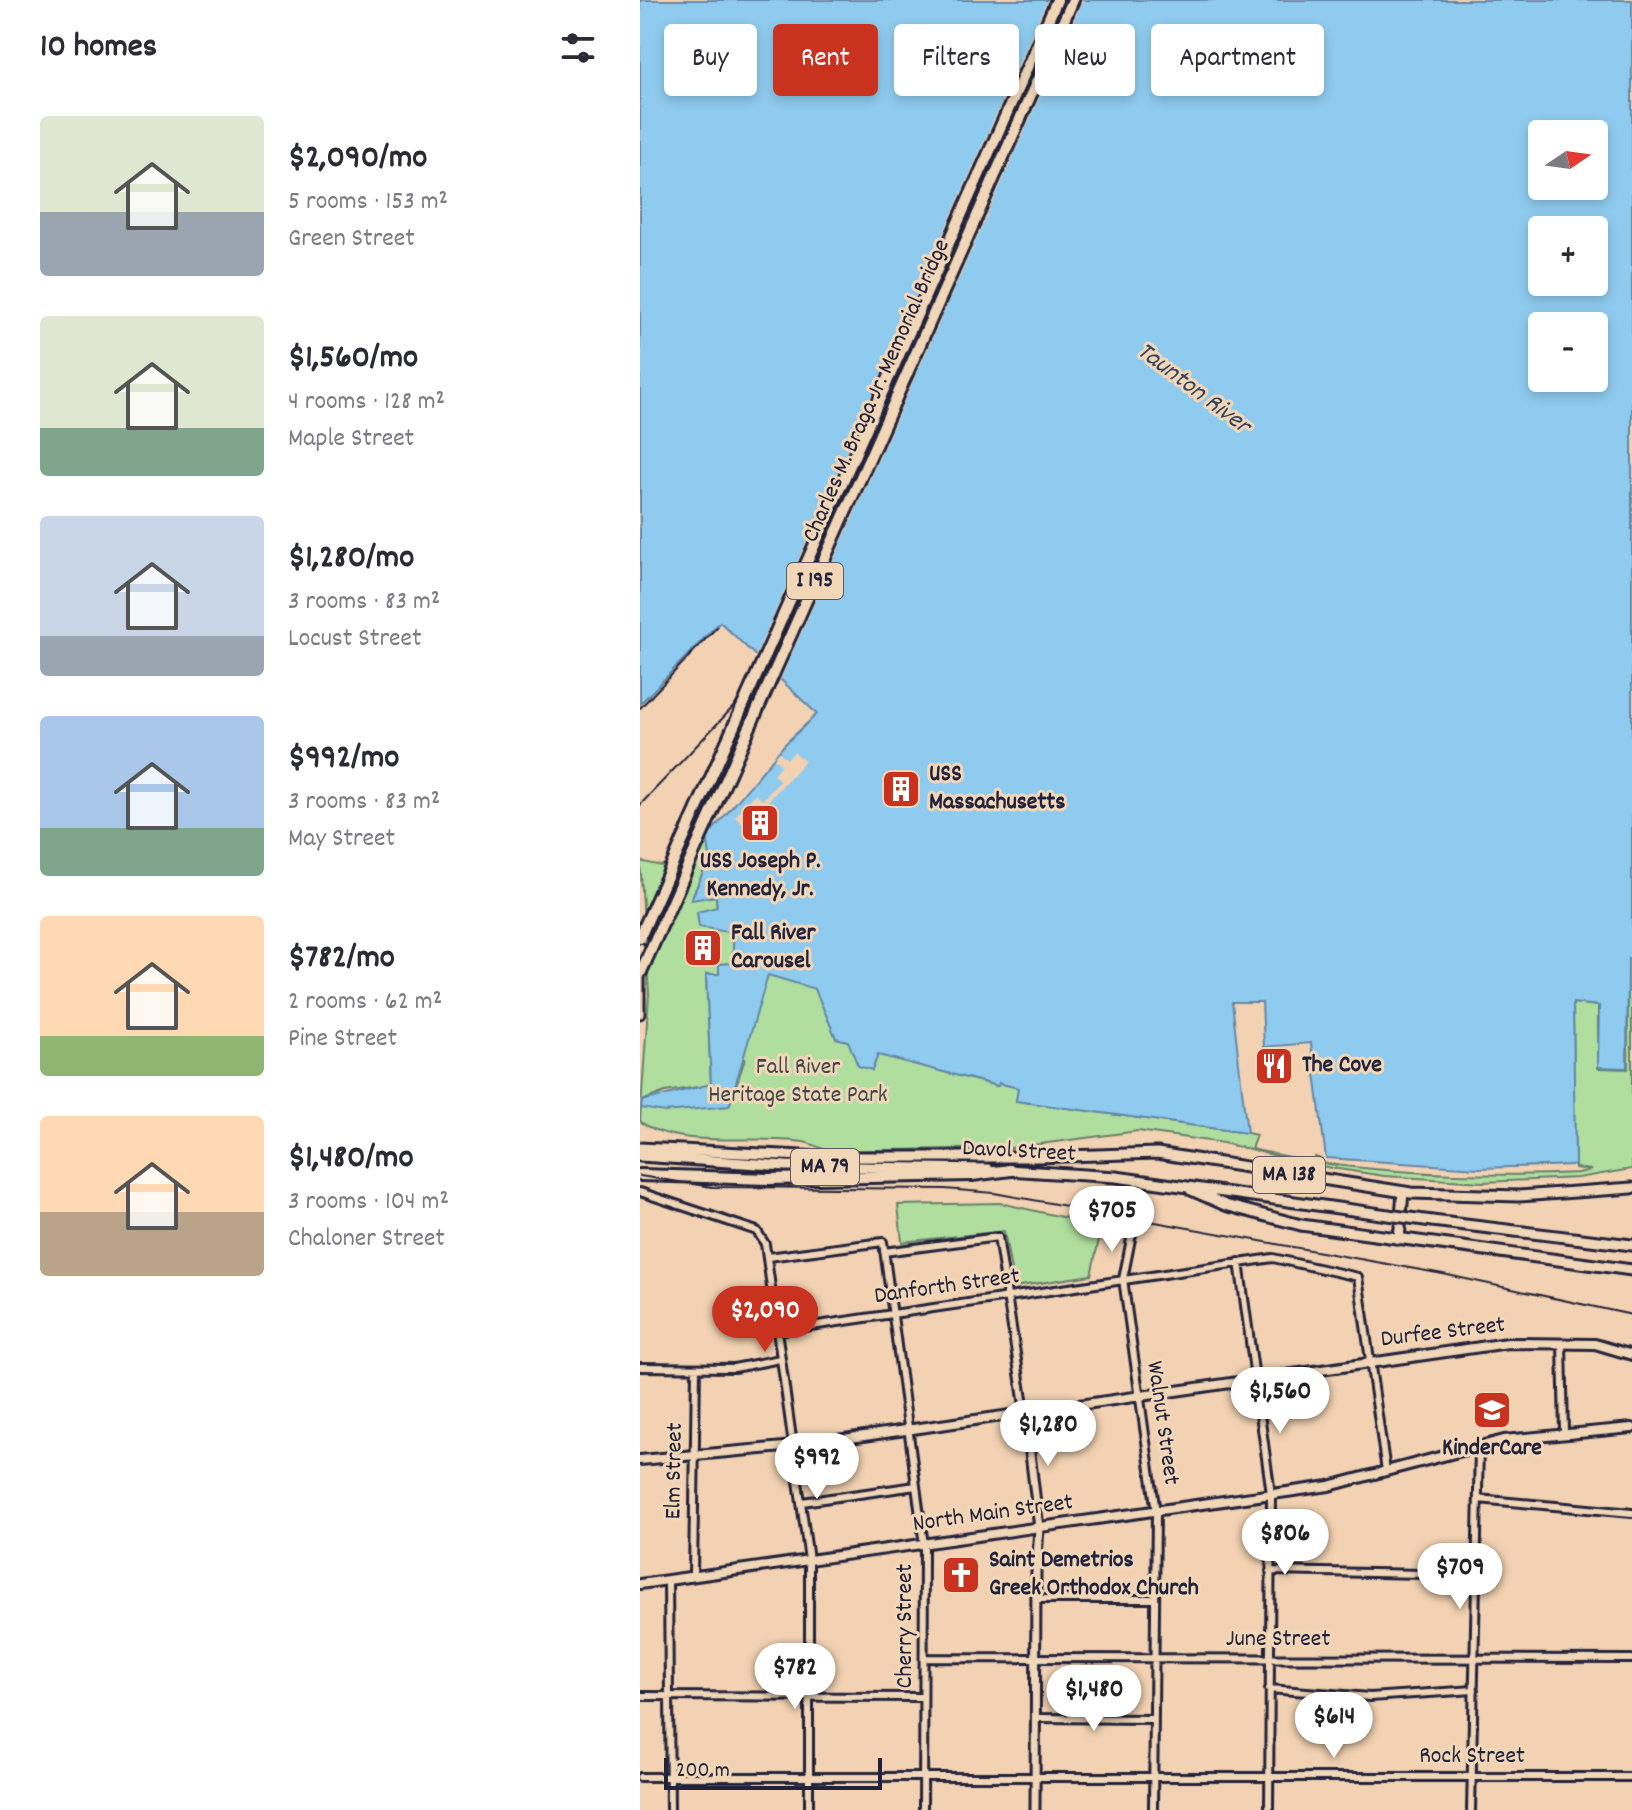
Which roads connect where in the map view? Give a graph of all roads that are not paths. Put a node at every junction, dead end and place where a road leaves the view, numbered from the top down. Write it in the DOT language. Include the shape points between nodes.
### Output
graph roads {
  1 [pos="1057,0"];
  2 [pos="1073,0"];
  3 [pos="640,937"];
  4 [pos="640,947"];
  5 [pos="640,974"];
  6 [pos="641,1001"];
  7 [pos="640,1014"];
  8 [pos="640,1148"];
  9 [pos="640,1156"];
  10 [pos="947,1158"];
  11 [pos="1011,1170"];
  12 [pos="640,1175"];
  13 [pos="1181,1186"];
  14 [pos="1632,1188"];
  15 [pos="640,1192"];
  16 [pos="1403,1192"];
  17 [pos="1132,1234"];
  18 [pos="1399,1239"];
  19 [pos="1632,1245"];
  20 [pos="884,1252"];
  21 [pos="768,1257"];
  22 [pos="1239,1262"];
  23 [pos="1632,1270"];
  24 [pos="1123,1279"];
  25 [pos="1007,1296"];
  26 [pos="892,1312"];
  27 [pos="777,1331"];
  28 [pos="1562,1344"];
  29 [pos="1632,1355"];
  30 [pos="780,1359"];
  31 [pos="1370,1362"];
  32 [pos="640,1367"];
  33 [pos="696,1368"];
  34 [pos="1257,1379"];
  35 [pos="1140,1396"];
  36 [pos="1025,1412"];
  37 [pos="1632,1428"];
  38 [pos="908,1429"];
  39 [pos="1564,1432"];
  40 [pos="794,1446"];
  41 [pos="1479,1446"];
  42 [pos="693,1457"];
  43 [pos="640,1460"];
  44 [pos="1386,1471"];
  45 [pos="916,1486"];
  46 [pos="1271,1494"];
  47 [pos="1478,1499"];
  48 [pos="802,1502"];
  49 [pos="1156,1512"];
  50 [pos="1632,1513"];
  51 [pos="1039,1528"];
  52 [pos="924,1545"];
  53 [pos="809,1560"];
  54 [pos="1270,1571"];
  55 [pos="693,1575"];
  56 [pos="1476,1575"];
  57 [pos="668,1581"];
  58 [pos="640,1584"];
  59 [pos="1036,1599"];
  60 [pos="1153,1599"];
  61 [pos="1036,1657"];
  62 [pos="924,1658"];
  63 [pos="1153,1658"];
  64 [pos="1475,1658"];
  65 [pos="1269,1659"];
  66 [pos="1632,1659"];
  67 [pos="1269,1689"];
  68 [pos="1474,1690"];
  69 [pos="640,1696"];
  70 [pos="809,1696"];
  71 [pos="923,1697"];
  72 [pos="668,1698"];
  73 [pos="1035,1718"];
  74 [pos="1154,1719"];
  75 [pos="923,1775"];
  76 [pos="1036,1775"];
  77 [pos="1269,1775"];
  78 [pos="1472,1775"];
  79 [pos="1153,1776"];
  80 [pos="640,1777"];
  81 [pos="670,1777"];
  82 [pos="809,1777"];
  83 [pos="1632,1777"];
  84 [pos="670,1810"];
  85 [pos="809,1810"];
  86 [pos="923,1810"];
  87 [pos="1035,1810"];
  88 [pos="1153,1810"];
  89 [pos="1269,1810"];
  90 [pos="1471,1810"];
  1 -- 3 [label="highway, Charles M. Braga Jr. Memorial Bridge / I 195, bridge"];
  2 -- 5 [label="highway, Charles M. Braga Jr. Memorial Bridge / I 195, bridge"];
  4 -- 6 [label="street"];
  6 -- 7 [label="street"];
  8 -- 10 [label="highway, Davol Street / MA 79"];
  9 -- 11 [label="highway, Davol Street / MA 79" via="786,1166"];
  10 -- 16 [label="highway, Davol Street / MA 138" via="1171,1154"];
  11 -- 12 [label="highway" via="795,1178"];
  11 -- 13 [label="highway, Davol Street"];
  13 -- 18 [label="highway" via="1280,1220"];
  13 -- 19 [label="highway, Davol Street, bridge"];
  14 -- 16 [label="highway, Davol Street / MA 138" via="1519,1196"];
  15 -- 21 [label="street" via="757,1231"];
  16 -- 18 [label="highway"];
  17 -- 24 [label="street, Walnut Street"];
  18 -- 23 [label="highway"];
  20 -- 21 [label="street" via="883,1242"];
  20 -- 25 [label="street" via="998,1238"];
  20 -- 26 [label="street, Cherry Street"];
  21 -- 27 [label="street"];
  22 -- 24 [label="street, Danforth Street"];
  22 -- 31 [label="street, Danforth Street" via="1273,1258 1358,1277"];
  22 -- 34 [label="street"];
  24 -- 25 [label="street, Danforth Street"];
  24 -- 35 [label="street, Walnut Street"];
  25 -- 26 [label="street, Danforth Street"];
  25 -- 36 [label="street"];
  26 -- 27 [label="street, Danforth Street"];
  26 -- 38 [label="street, Cherry Street"];
  27 -- 30 [label="street"];
  28 -- 29 [label="main road, Durfee Street" via="1595,1344"];
  28 -- 31 [label="main road, Durfee Street" via="1508,1343"];
  28 -- 39 [label="street"];
  30 -- 33 [label="street" via="734,1368"];
  30 -- 40 [label="street"];
  31 -- 34 [label="main road, Durfee Street"];
  31 -- 44 [label="street"];
  32 -- 33 [label="street"];
  33 -- 42 [label="street, Elm Street"];
  34 -- 35 [label="main road, Durfee Street"];
  34 -- 46 [label="street"];
  35 -- 36 [label="main road, Durfee Street"];
  35 -- 49 [label="street, Walnut Street"];
  36 -- 38 [label="main road, Durfee Street"];
  36 -- 51 [label="street"];
  37 -- 39 [label="main road, North Main Street"];
  38 -- 40 [label="main road, Durfee Street"];
  38 -- 45 [label="street, Cherry Street"];
  39 -- 41 [label="main road, North Main Street"];
  40 -- 42 [label="main road, Durfee Street"];
  40 -- 48 [label="street"];
  41 -- 44 [label="main road, North Main Street"];
  41 -- 47 [label="street"];
  42 -- 43 [label="main road, Durfee Street"];
  42 -- 55 [label="street, Elm Street"];
  44 -- 46 [label="main road, North Main Street"];
  45 -- 48 [label="street"];
  45 -- 52 [label="street, Cherry Street"];
  46 -- 49 [label="main road, North Main Street"];
  46 -- 54 [label="street"];
  47 -- 50 [label="street"];
  47 -- 56 [label="street"];
  48 -- 53 [label="street"];
  49 -- 51 [label="main road, North Main Street"];
  49 -- 60 [label="street, Walnut Street"];
  51 -- 52 [label="main road, North Main Street"];
  51 -- 59 [label="street"];
  52 -- 53 [label="main road, North Main Street"];
  52 -- 62 [label="street, Cherry Street"];
  53 -- 55 [label="main road, North Main Street"];
  53 -- 70 [label="street"];
  54 -- 56 [label="street"];
  54 -- 65 [label="street"];
  55 -- 57 [label="main road, North Main Street"];
  56 -- 64 [label="street"];
  57 -- 58 [label="main road, North Main Street"];
  57 -- 72 [label="street"];
  59 -- 60 [label="street"];
  59 -- 61 [label="street"];
  60 -- 63 [label="street, Walnut Street"];
  61 -- 62 [label="street, June Street"];
  61 -- 63 [label="street, June Street"];
  61 -- 73 [label="street"];
  62 -- 71 [label="street, Cherry Street"];
  63 -- 65 [label="street, June Street"];
  63 -- 74 [label="street, Walnut Street"];
  64 -- 65 [label="street, June Street"];
  64 -- 66 [label="street, June Street"];
  64 -- 68 [label="street"];
  65 -- 67 [label="street"];
  67 -- 68 [label="street" via="1370,1697"];
  67 -- 77 [label="street"];
  68 -- 78 [label="street"];
  69 -- 72 [label="street"];
  70 -- 71 [label="street"];
  70 -- 72 [label="street"];
  70 -- 82 [label="street"];
  71 -- 75 [label="street, Cherry Street"];
  72 -- 81 [label="street"];
  73 -- 74 [label="street"];
  73 -- 76 [label="street"];
  74 -- 79 [label="street, Walnut Street"];
  75 -- 76 [label="street, Rock Street"];
  75 -- 82 [label="street, Rock Street"];
  75 -- 86 [label="street, Cherry Street"];
  76 -- 79 [label="street, Rock Street"];
  76 -- 87 [label="street"];
  77 -- 78 [label="street, Rock Street"];
  77 -- 79 [label="street, Rock Street"];
  77 -- 89 [label="street"];
  78 -- 83 [label="street, Rock Street"];
  78 -- 90 [label="street"];
  79 -- 88 [label="street, Walnut Street"];
  80 -- 81 [label="street, Rock Street"];
  81 -- 82 [label="street, Rock Street"];
  81 -- 84 [label="street"];
  82 -- 85 [label="street"];
}
